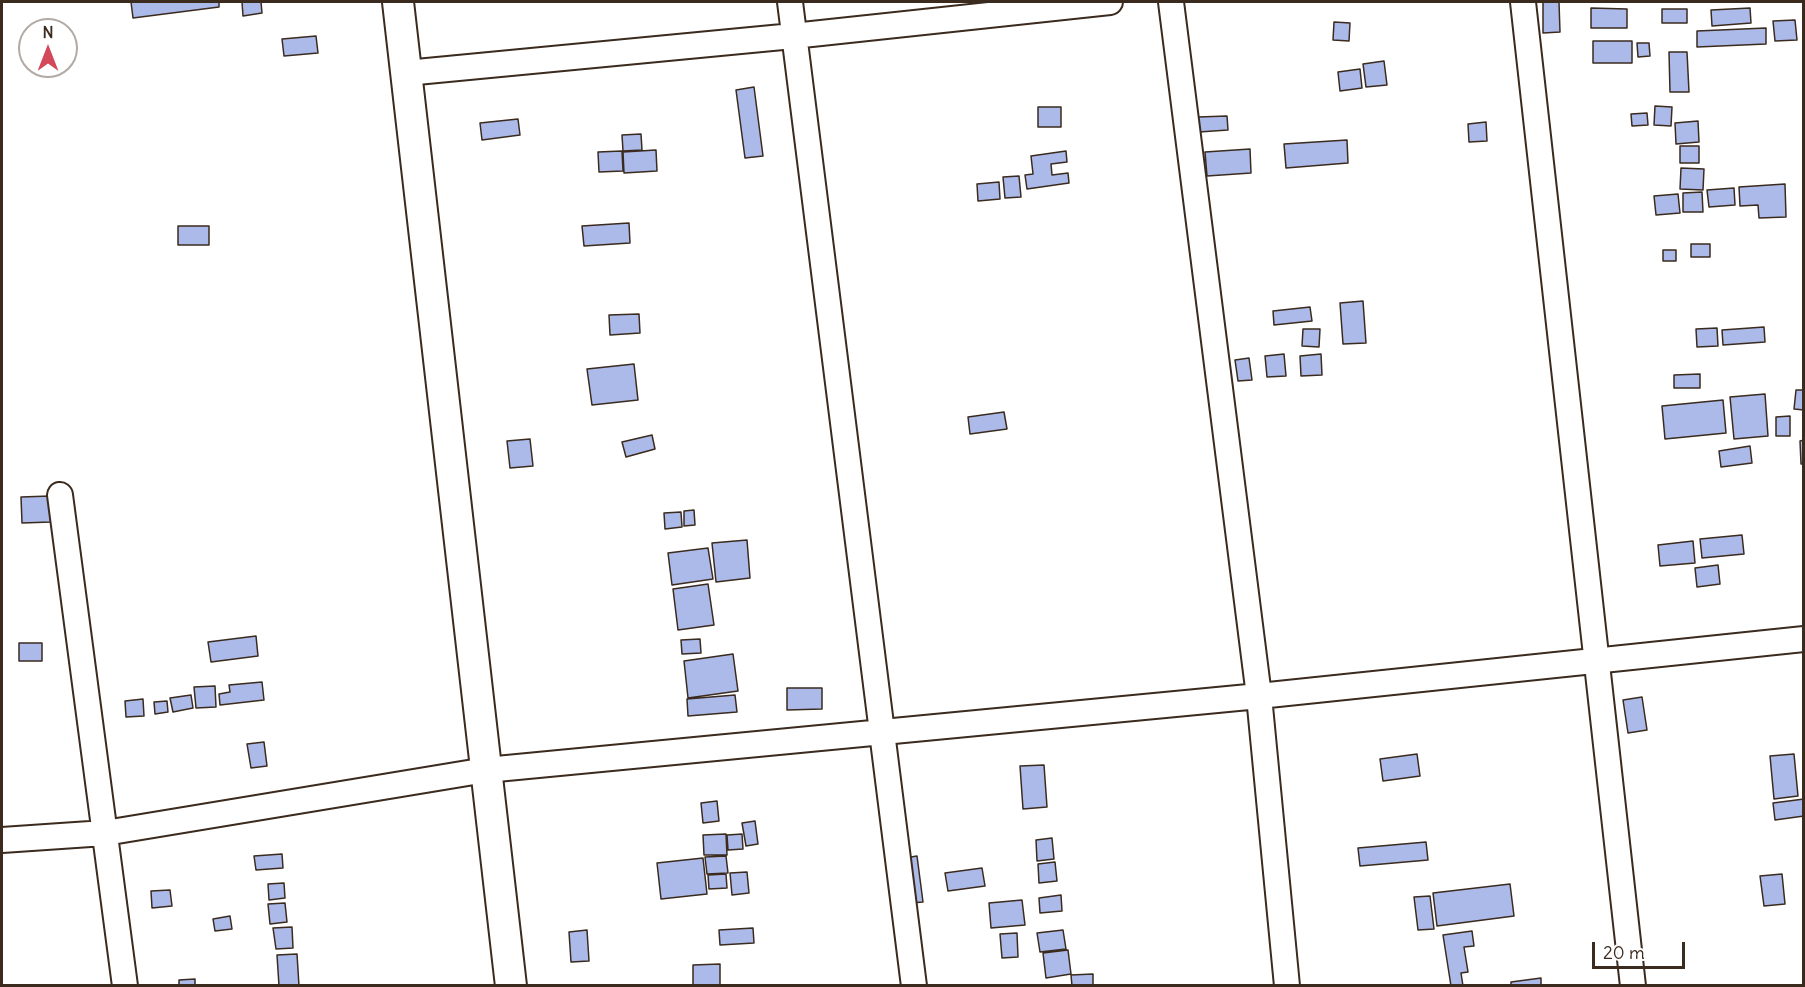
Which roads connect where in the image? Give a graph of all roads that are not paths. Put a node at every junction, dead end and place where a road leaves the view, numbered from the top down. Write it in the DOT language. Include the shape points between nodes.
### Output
graph roads {
  1 [pos="398,2"];
  2 [pos="790,2"];
  3 [pos="1110,2"];
  4 [pos="1171,2"];
  5 [pos="1523,2"];
  6 [pos="793,36"];
  7 [pos="406,73"];
  8 [pos="60,495"];
  9 [pos="1803,639"];
  10 [pos="1596,661"];
  11 [pos="1259,696"];
  12 [pos="882,733"];
  13 [pos="486,770"];
  14 [pos="105,833"];
  15 [pos="2,840"];
  16 [pos="125,986"];
  17 [pos="511,986"];
  18 [pos="914,986"];
  19 [pos="1287,986"];
  20 [pos="1633,986"];
  1 -- 7 [label="street"];
  2 -- 6 [label="street"];
  3 -- 6 [label="street"];
  4 -- 11 [label="street"];
  5 -- 10 [label="street"];
  6 -- 7 [label="street"];
  6 -- 12 [label="street"];
  7 -- 13 [label="street"];
  8 -- 14 [label="street"];
  9 -- 10 [label="street"];
  10 -- 11 [label="street"];
  10 -- 20 [label="street"];
  11 -- 12 [label="street"];
  11 -- 19 [label="street"];
  12 -- 13 [label="street"];
  12 -- 18 [label="street"];
  13 -- 14 [label="street"];
  13 -- 17 [label="street"];
  14 -- 15 [label="street"];
  14 -- 16 [label="street"];
}
